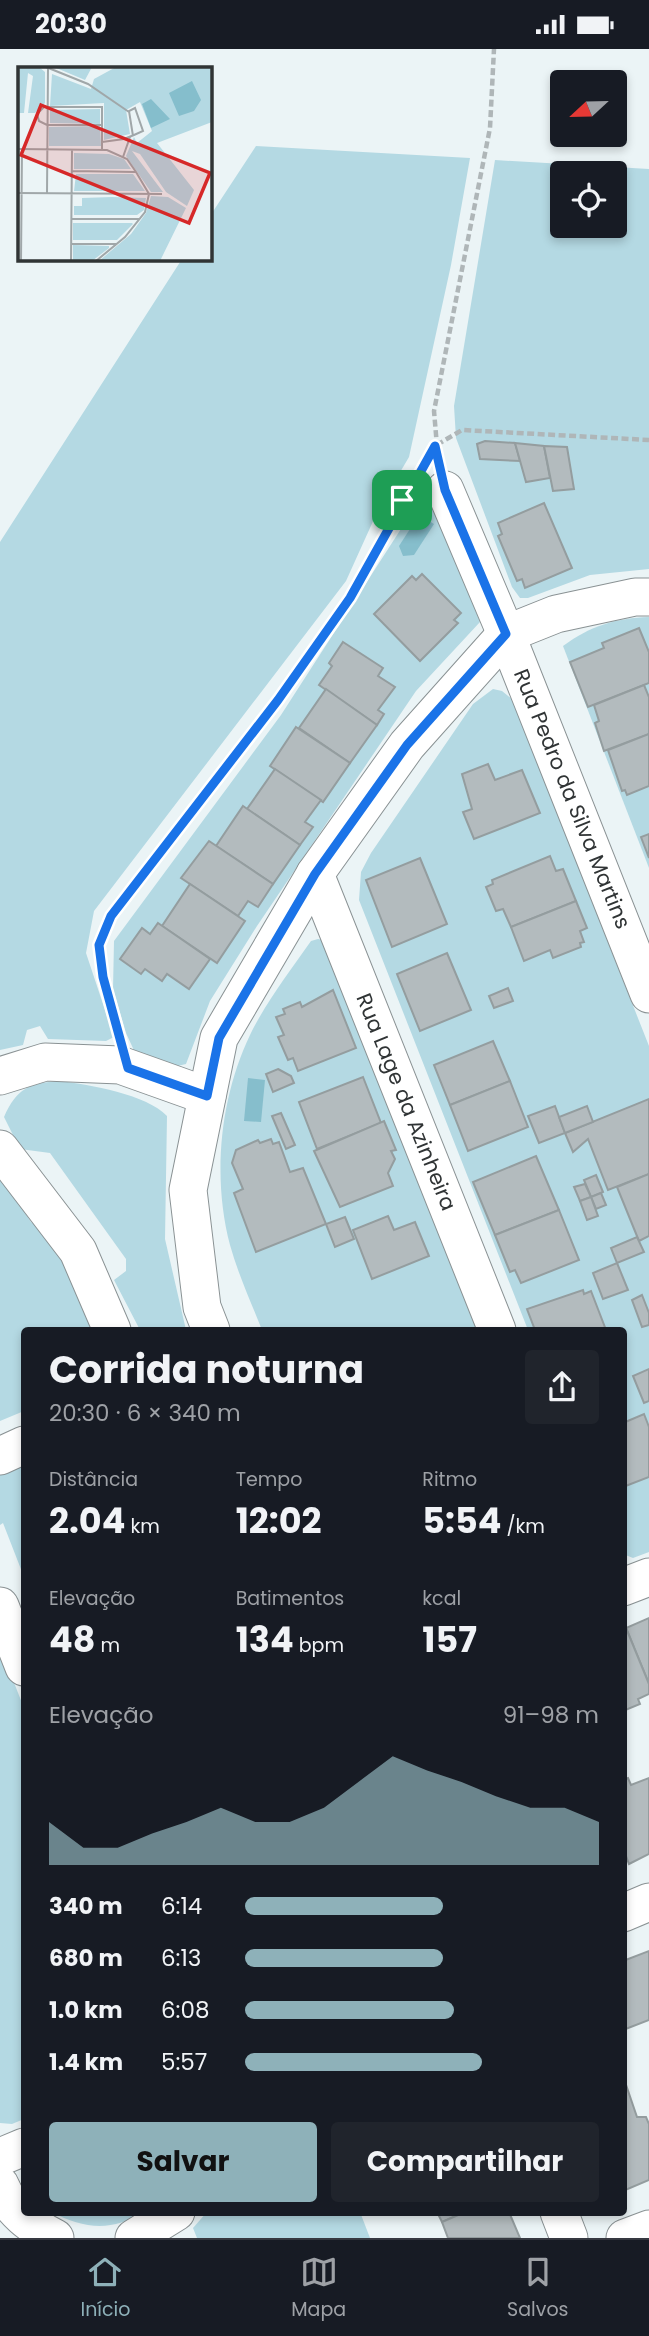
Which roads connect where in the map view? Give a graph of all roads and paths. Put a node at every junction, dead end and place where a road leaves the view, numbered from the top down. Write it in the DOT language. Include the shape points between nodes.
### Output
graph roads {
  1 [pos="494,49"];
  2 [pos="649,440"];
  3 [pos="435,446"];
  4 [pos="427,479"];
  5 [pos="649,597"];
  6 [pos="506,634"];
  7 [pos="315,874"];
  8 [pos="649,994"];
  9 [pos="128,1068"];
  10 [pos="0,1076"];
  11 [pos="207,1096"];
  12 [pos="0,1149"];
  13 [pos="111,1327"];
  14 [pos="210,1327"];
  15 [pos="496,1327"];
  16 [pos="21,1446"];
  17 [pos="0,1456"];
  18 [pos="649,1577"];
  19 [pos="627,1585"];
  20 [pos="0,1607"];
  21 [pos="21,1660"];
  22 [pos="649,1902"];
  23 [pos="627,1911"];
  24 [pos="21,2148"];
  25 [pos="0,2157"];
  26 [pos="0,2185"];
  27 [pos="21,2215"];
  28 [pos="22,2216"];
  29 [pos="169,2216"];
  30 [pos="173,2216"];
  31 [pos="561,2216"];
  32 [pos="649,2229"];
  33 [pos="55,2238"];
  34 [pos="134,2238"];
  35 [pos="163,2238"];
  36 [pos="569,2238"];
  37 [pos="625,2238"];
  1 -- 3 [label="path" via="490,128 434,411"];
  2 -- 3 [label="path" via="486,429 462,430"];
  3 -- 4 [label="path"];
  3 -- 4 [label="path"];
  4 -- 6 [label="street, Rua Pedro da Silva Martins"];
  4 -- 9 [label="path" via="278,700 111,916 99,945"];
  5 -- 6 [label="street" via="556,614"];
  6 -- 7 [label="street" via="407,745"];
  6 -- 8 [label="street, Rua Pedro da Silva Martins"];
  7 -- 11 [label="street" via="219,1038"];
  7 -- 15 [label="street, Rua Lage da Azinheira"];
  9 -- 10 [label="street" via="45,1062"];
  9 -- 11 [label="street"];
  11 -- 14 [label="street" via="188,1190 202,1307"];
  12 -- 13 [label="street" via="78,1251"];
  16 -- 17 [label="street"];
  18 -- 19 [label="street"];
  20 -- 21 [label="street"];
  22 -- 23 [label="street"];
  24 -- 25 [label="street"];
  26 -- 27 [label="street"];
  28 -- 33 [label="street"];
  29 -- 34 [label="street"];
  30 -- 35 [label="street"];
  31 -- 36 [label="street"];
  32 -- 37 [label="street"];
}
